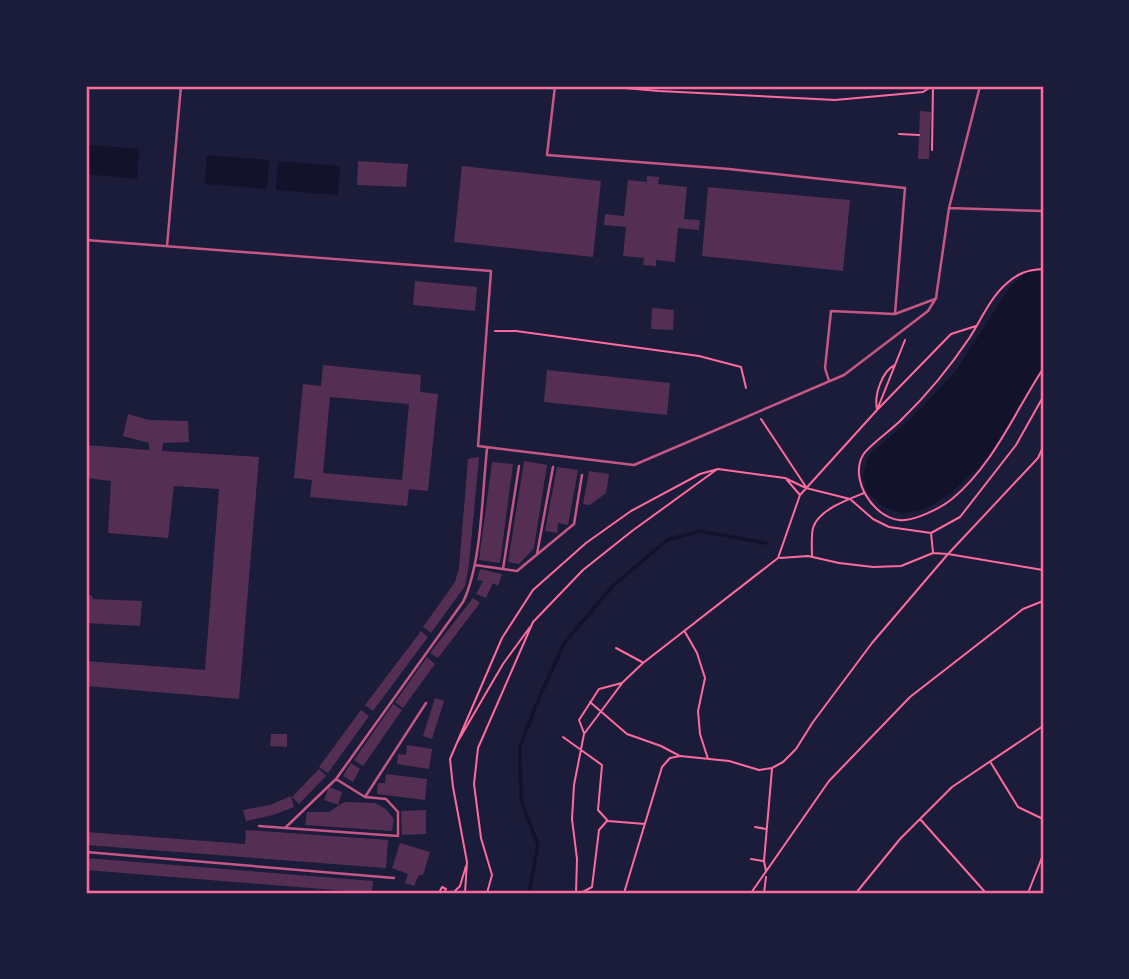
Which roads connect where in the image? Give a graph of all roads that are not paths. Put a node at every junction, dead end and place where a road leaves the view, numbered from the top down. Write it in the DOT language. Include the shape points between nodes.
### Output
graph roads {
  1 [pos="181,86"];
  2 [pos="555,86"];
  3 [pos="980,86"];
  4 [pos="949,208"];
  5 [pos="1043,211"];
  6 [pos="86,240"];
  7 [pos="167,246"];
  8 [pos="936,298"];
  9 [pos="895,314"];
  10 [pos="829,381"];
  11 [pos="487,447"];
  12 [pos="519,466"];
  13 [pos="553,467"];
  14 [pos="582,475"];
  15 [pos="537,554"];
  16 [pos="475,565"];
  17 [pos="503,569"];
  18 [pos="426,703"];
  19 [pos="336,779"];
  20 [pos="365,797"];
  21 [pos="259,826"];
  22 [pos="285,828"];
  23 [pos="86,852"];
  24 [pos="394,878"];
  25 [pos="86,892"];
  26 [pos="121,893"];
  1 -- 7 [label="lane"];
  2 -- 9 [label="lane" via="547,155 905,188"];
  3 -- 4 [label="lane"];
  4 -- 5 [label="lane"];
  4 -- 8 [label="lane"];
  6 -- 7 [label="lane"];
  7 -- 11 [label="lane" via="491,271 478,446"];
  8 -- 9 [label="lane"];
  8 -- 10 [label="lane" via="911,325 844,375"];
  9 -- 10 [label="lane" via="831,311 825,368"];
  10 -- 11 [label="lane" via="634,465"];
  11 -- 16 [label="lane"];
  12 -- 17 [label="lane"];
  13 -- 15 [label="lane"];
  14 -- 15 [label="lane" via="574,524"];
  15 -- 17 [label="lane" via="517,571"];
  16 -- 17 [label="lane"];
  16 -- 19 [label="lane" via="463,602"];
  18 -- 20 [label="lane"];
  19 -- 20 [label="lane"];
  19 -- 22 [label="lane"];
  20 -- 22 [label="lane" via="386,799 398,812 398,836"];
  21 -- 22 [label="lane"];
  23 -- 24 [label="lane"];
  25 -- 26 [label="lane"];
}
